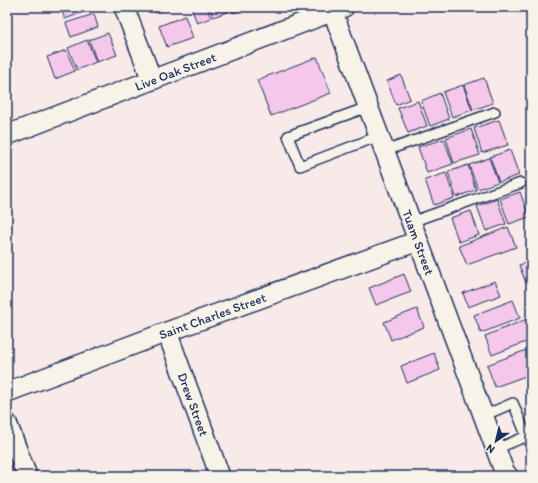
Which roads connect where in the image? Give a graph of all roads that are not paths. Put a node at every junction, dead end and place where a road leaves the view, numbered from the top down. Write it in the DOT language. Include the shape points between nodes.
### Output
graph roads {
  1 [pos="124,7"];
  2 [pos="336,8"];
  3 [pos="152,80"];
  4 [pos="368,108"];
  5 [pos="495,112"];
  6 [pos="7,135"];
  7 [pos="382,144"];
  8 [pos="521,183"];
  9 [pos="411,222"];
  10 [pos="418,241"];
  11 [pos="167,332"];
  12 [pos="7,392"];
  13 [pos="483,416"];
  14 [pos="7,423"];
  15 [pos="527,436"];
  16 [pos="531,447"];
  17 [pos="496,449"];
  18 [pos="27,476"];
  19 [pos="220,476"];
  20 [pos="508,476"];
  1 -- 3 [label="street"];
  2 -- 3 [label="street, Live Oak Street"];
  2 -- 4 [label="street, Tuam Street"];
  3 -- 6 [label="street, Live Oak Street"];
  4 -- 7 [label="street, Tuam Street"];
  4 -- 7 [label="lane" via="288,136 300,166"];
  5 -- 7 [label="lane"];
  7 -- 9 [label="street, Tuam Street"];
  8 -- 9 [label="lane"];
  9 -- 10 [label="street, Tuam Street"];
  10 -- 11 [label="street, Saint Charles Street"];
  10 -- 13 [label="street, Tuam Street"];
  11 -- 12 [label="street, Saint Charles Street"];
  11 -- 19 [label="street, Drew Street"];
  13 -- 15 [label="lane" via="513,403"];
  13 -- 17 [label="street, Tuam Street"];
  14 -- 18 [label="street"];
  15 -- 16 [label="lane"];
  15 -- 17 [label="lane"];
  17 -- 20 [label="street, Tuam Street"];
}
